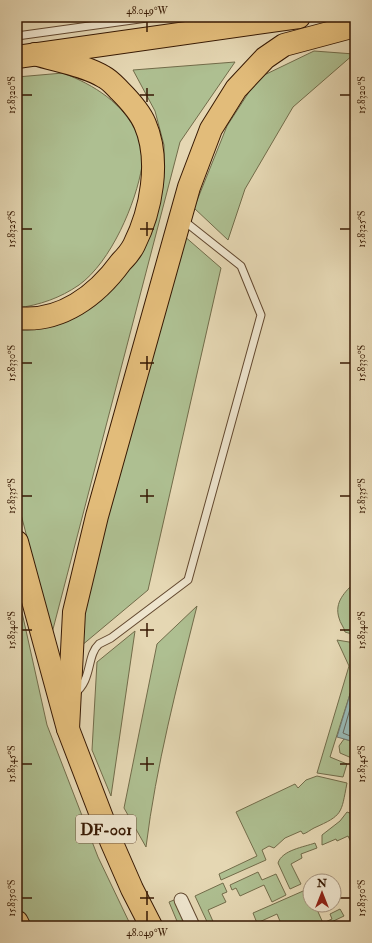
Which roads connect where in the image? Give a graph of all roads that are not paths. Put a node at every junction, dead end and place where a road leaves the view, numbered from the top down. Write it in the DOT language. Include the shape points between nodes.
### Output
graph roads {
  1 [pos="154,17"];
  2 [pos="299,17"];
  3 [pos="355,26"];
  4 [pos="17,36"];
  5 [pos="26,56"];
  6 [pos="180,218"];
  7 [pos="17,318"];
  8 [pos="17,542"];
  9 [pos="69,698"];
  10 [pos="68,729"];
  11 [pos="181,900"];
  12 [pos="17,922"];
  13 [pos="19,926"];
  14 [pos="151,926"];
  15 [pos="193,926"];
  1 -- 4 [label="lane"];
  2 -- 5 [label="highway"];
  3 -- 6 [label="highway" via="284,45 265,58 236,89 211,129 188,187"];
  5 -- 7 [label="highway" via="84,68 105,77 131,102 145,124 151,142 153,170 147,210 134,246 108,280 89,298 63,312 30,319"];
  6 -- 9 [label="highway" via="97,516 74,612"];
  6 -- 9 [label="lane" via="241,266 261,315 188,580 99,645 94,651 82,688"];
  8 -- 10 [label="highway, DF-001"];
  9 -- 10 [label="highway"];
  10 -- 14 [label="highway, DF-001" via="111,841"];
  11 -- 15 [label="street"];
  12 -- 13 [label="highway"];
}
